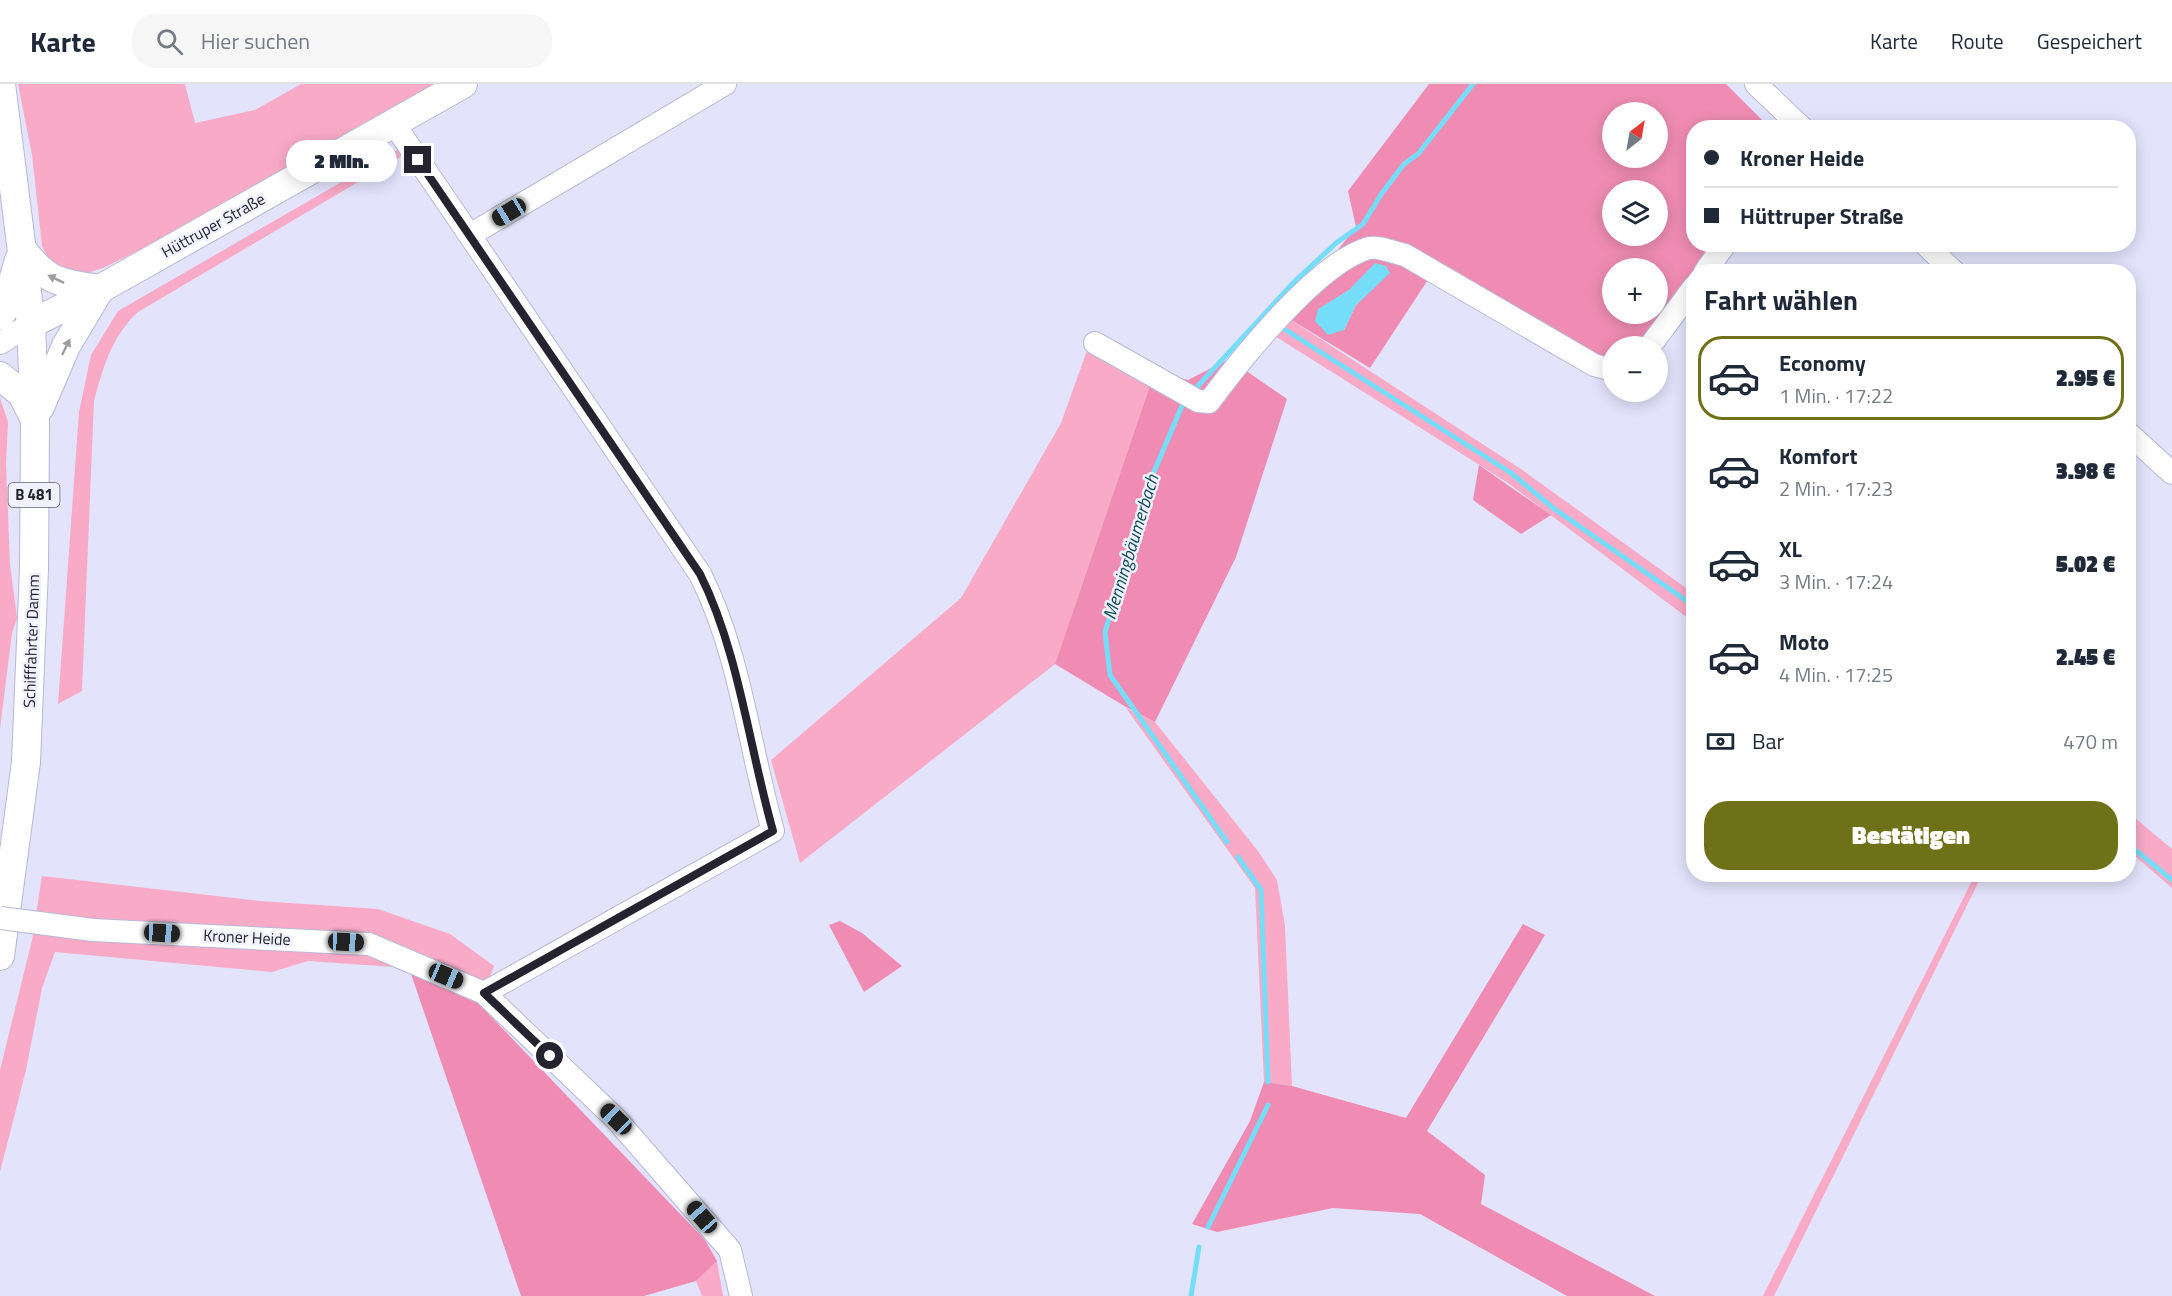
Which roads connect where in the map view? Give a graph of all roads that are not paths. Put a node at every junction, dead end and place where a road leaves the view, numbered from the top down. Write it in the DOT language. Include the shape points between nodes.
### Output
graph roads {
  1 [pos="1,84"];
  2 [pos="463,84"];
  3 [pos="725,84"];
  4 [pos="1756,84"];
  5 [pos="1794,120"];
  6 [pos="394,124"];
  7 [pos="470,235"];
  8 [pos="22,249"];
  9 [pos="1933,252"];
  10 [pos="1946,264"];
  11 [pos="100,289"];
  12 [pos="1686,298"];
  13 [pos="0,315"];
  14 [pos="31,324"];
  15 [pos="1657,336"];
  16 [pos="0,343"];
  17 [pos="1095,343"];
  18 [pos="1602,367"];
  19 [pos="0,376"];
  20 [pos="35,420"];
  21 [pos="2136,440"];
  22 [pos="2172,473"];
  23 [pos="0,918"];
  24 [pos="0,956"];
  25 [pos="484,993"];
  26 [pos="741,1296"];
  1 -- 8 [label="main road, B 481"];
  2 -- 6 [label="main road, Hüttruper Straße"];
  3 -- 7 [label="street"];
  4 -- 5 [label="street"];
  6 -- 7 [label="street"];
  6 -- 11 [label="main road, Hüttruper Straße"];
  7 -- 25 [label="street" via="700,574 717,607 773,831"];
  11 -- 8 [label="main road, one-way" via="58,282 34,266"];
  8 -- 13 [label="main road"];
  8 -- 14 [label="main road, B 481"];
  9 -- 10 [label="street"];
  11 -- 14 [label="main road, Hüttruper Straße"];
  20 -- 11 [label="main road, one-way" via="66,346"];
  12 -- 15 [label="street"];
  14 -- 16 [label="street"];
  14 -- 20 [label="main road, Schifffahrter Damm / B 481"];
  17 -- 18 [label="street" via="1198,401 1209,402 1307,290 1350,256 1372,247 1404,255"];
  19 -- 20 [label="main road" via="22,394"];
  20 -- 24 [label="main road, Schifffahrter Damm / B 481" via="26,762"];
  21 -- 22 [label="street"];
  23 -- 25 [label="street, Kroner Heide, bridge" via="93,930 369,944"];
  25 -- 26 [label="street, Kroner Heide" via="616,1119 730,1250"];
}
